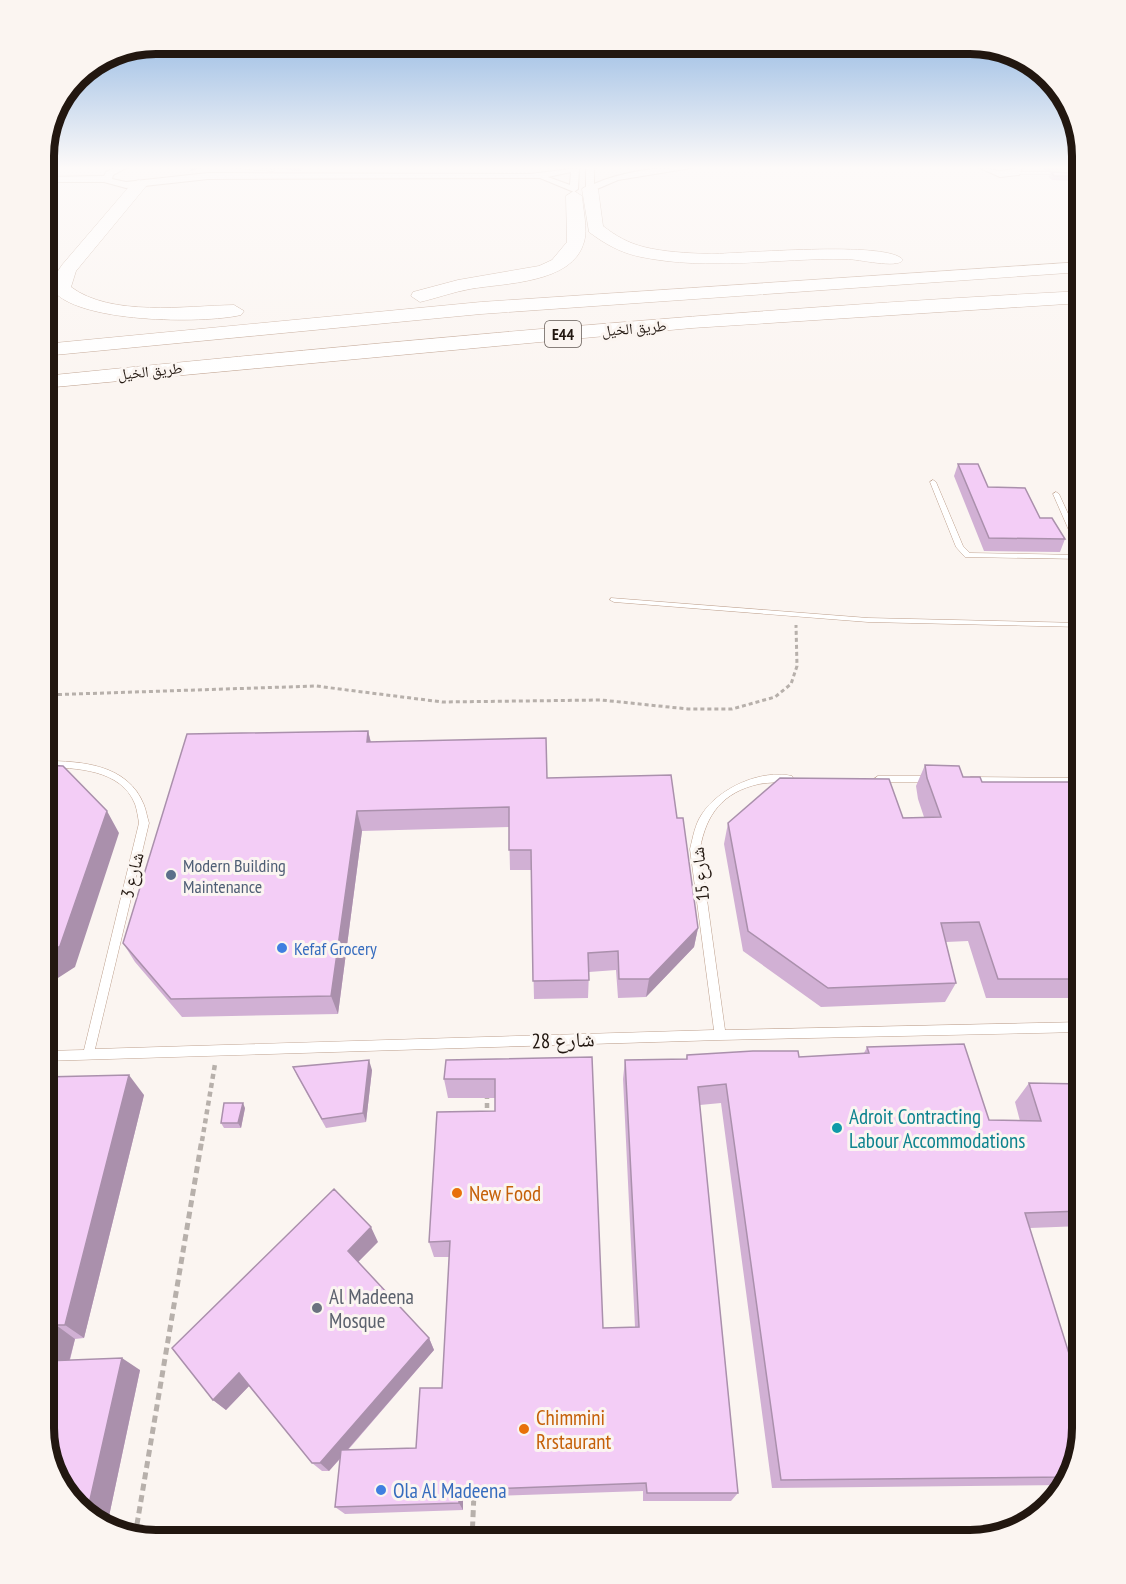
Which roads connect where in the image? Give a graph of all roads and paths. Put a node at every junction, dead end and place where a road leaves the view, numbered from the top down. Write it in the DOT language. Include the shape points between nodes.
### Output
graph roads {
  1 [pos="93,242"];
  2 [pos="576,242"];
  3 [pos="614,242"];
  4 [pos="1072,251"];
  5 [pos="977,256"];
  6 [pos="918,259"];
  7 [pos="894,260"];
  8 [pos="1072,268"];
  9 [pos="420,296"];
  10 [pos="1072,297"];
  11 [pos="324,304"];
  12 [pos="54,331"];
  13 [pos="54,349"];
  14 [pos="54,381"];
  15 [pos="933,482"];
  16 [pos="1056,494"];
  17 [pos="1072,528"];
  18 [pos="1072,557"];
  19 [pos="614,600"];
  20 [pos="796,615"];
  21 [pos="1072,625"];
  22 [pos="54,695"];
  23 [pos="54,764"];
  24 [pos="800,778"];
  25 [pos="870,779"];
  26 [pos="941,780"];
  27 [pos="965,780"];
  28 [pos="1072,781"];
  29 [pos="1072,1027"];
  30 [pos="720,1035"];
  31 [pos="218,1051"];
  32 [pos="88,1055"];
  33 [pos="54,1056"];
  34 [pos="487,1090"];
  35 [pos="486,1125"];
  36 [pos="474,1481"];
  37 [pos="136,1528"];
  38 [pos="472,1530"];
  1 -- 12 [label="highway" via="65,273 61,283 64,293 81,303 122,312 251,311"];
  2 -- 9 [label="highway" via="562,260 529,274"];
  3 -- 7 [label="highway" via="648,254 694,258 846,254"];
  4 -- 5 [label="highway"];
  6 -- 7 [label="highway"];
  7 -- 9 [label="highway"];
  8 -- 13 [label="highway, طريق الخيل / E44" via="481,308"];
  9 -- 11 [label="highway"];
  10 -- 14 [label="highway, طريق الخيل / E44" via="950,303 564,334"];
  15 -- 18 [label="lane" via="960,547 968,555"];
  16 -- 17 [label="lane"];
  19 -- 20 [label="lane"];
  20 -- 21 [label="lane"];
  20 -- 22 [label="path" via="797,669 787,690 759,702 716,710 670,710 600,700 440,702 316,686"];
  23 -- 32 [label="lane, شارع 3" via="84,766 112,774 132,790 143,811 144,823"];
  24 -- 30 [label="lane, شارع 15" via="762,780 735,789 714,804 700,825 695,849"];
  25 -- 26 [label="lane"];
  27 -- 28 [label="lane"];
  29 -- 30 [label="lane, شارع 28"];
  30 -- 31 [label="lane, شارع 28"];
  31 -- 32 [label="lane, شارع 28"];
  31 -- 37 [label="path"];
  32 -- 33 [label="lane, شارع 28"];
  34 -- 35 [label="path"];
  36 -- 38 [label="path"];
}
